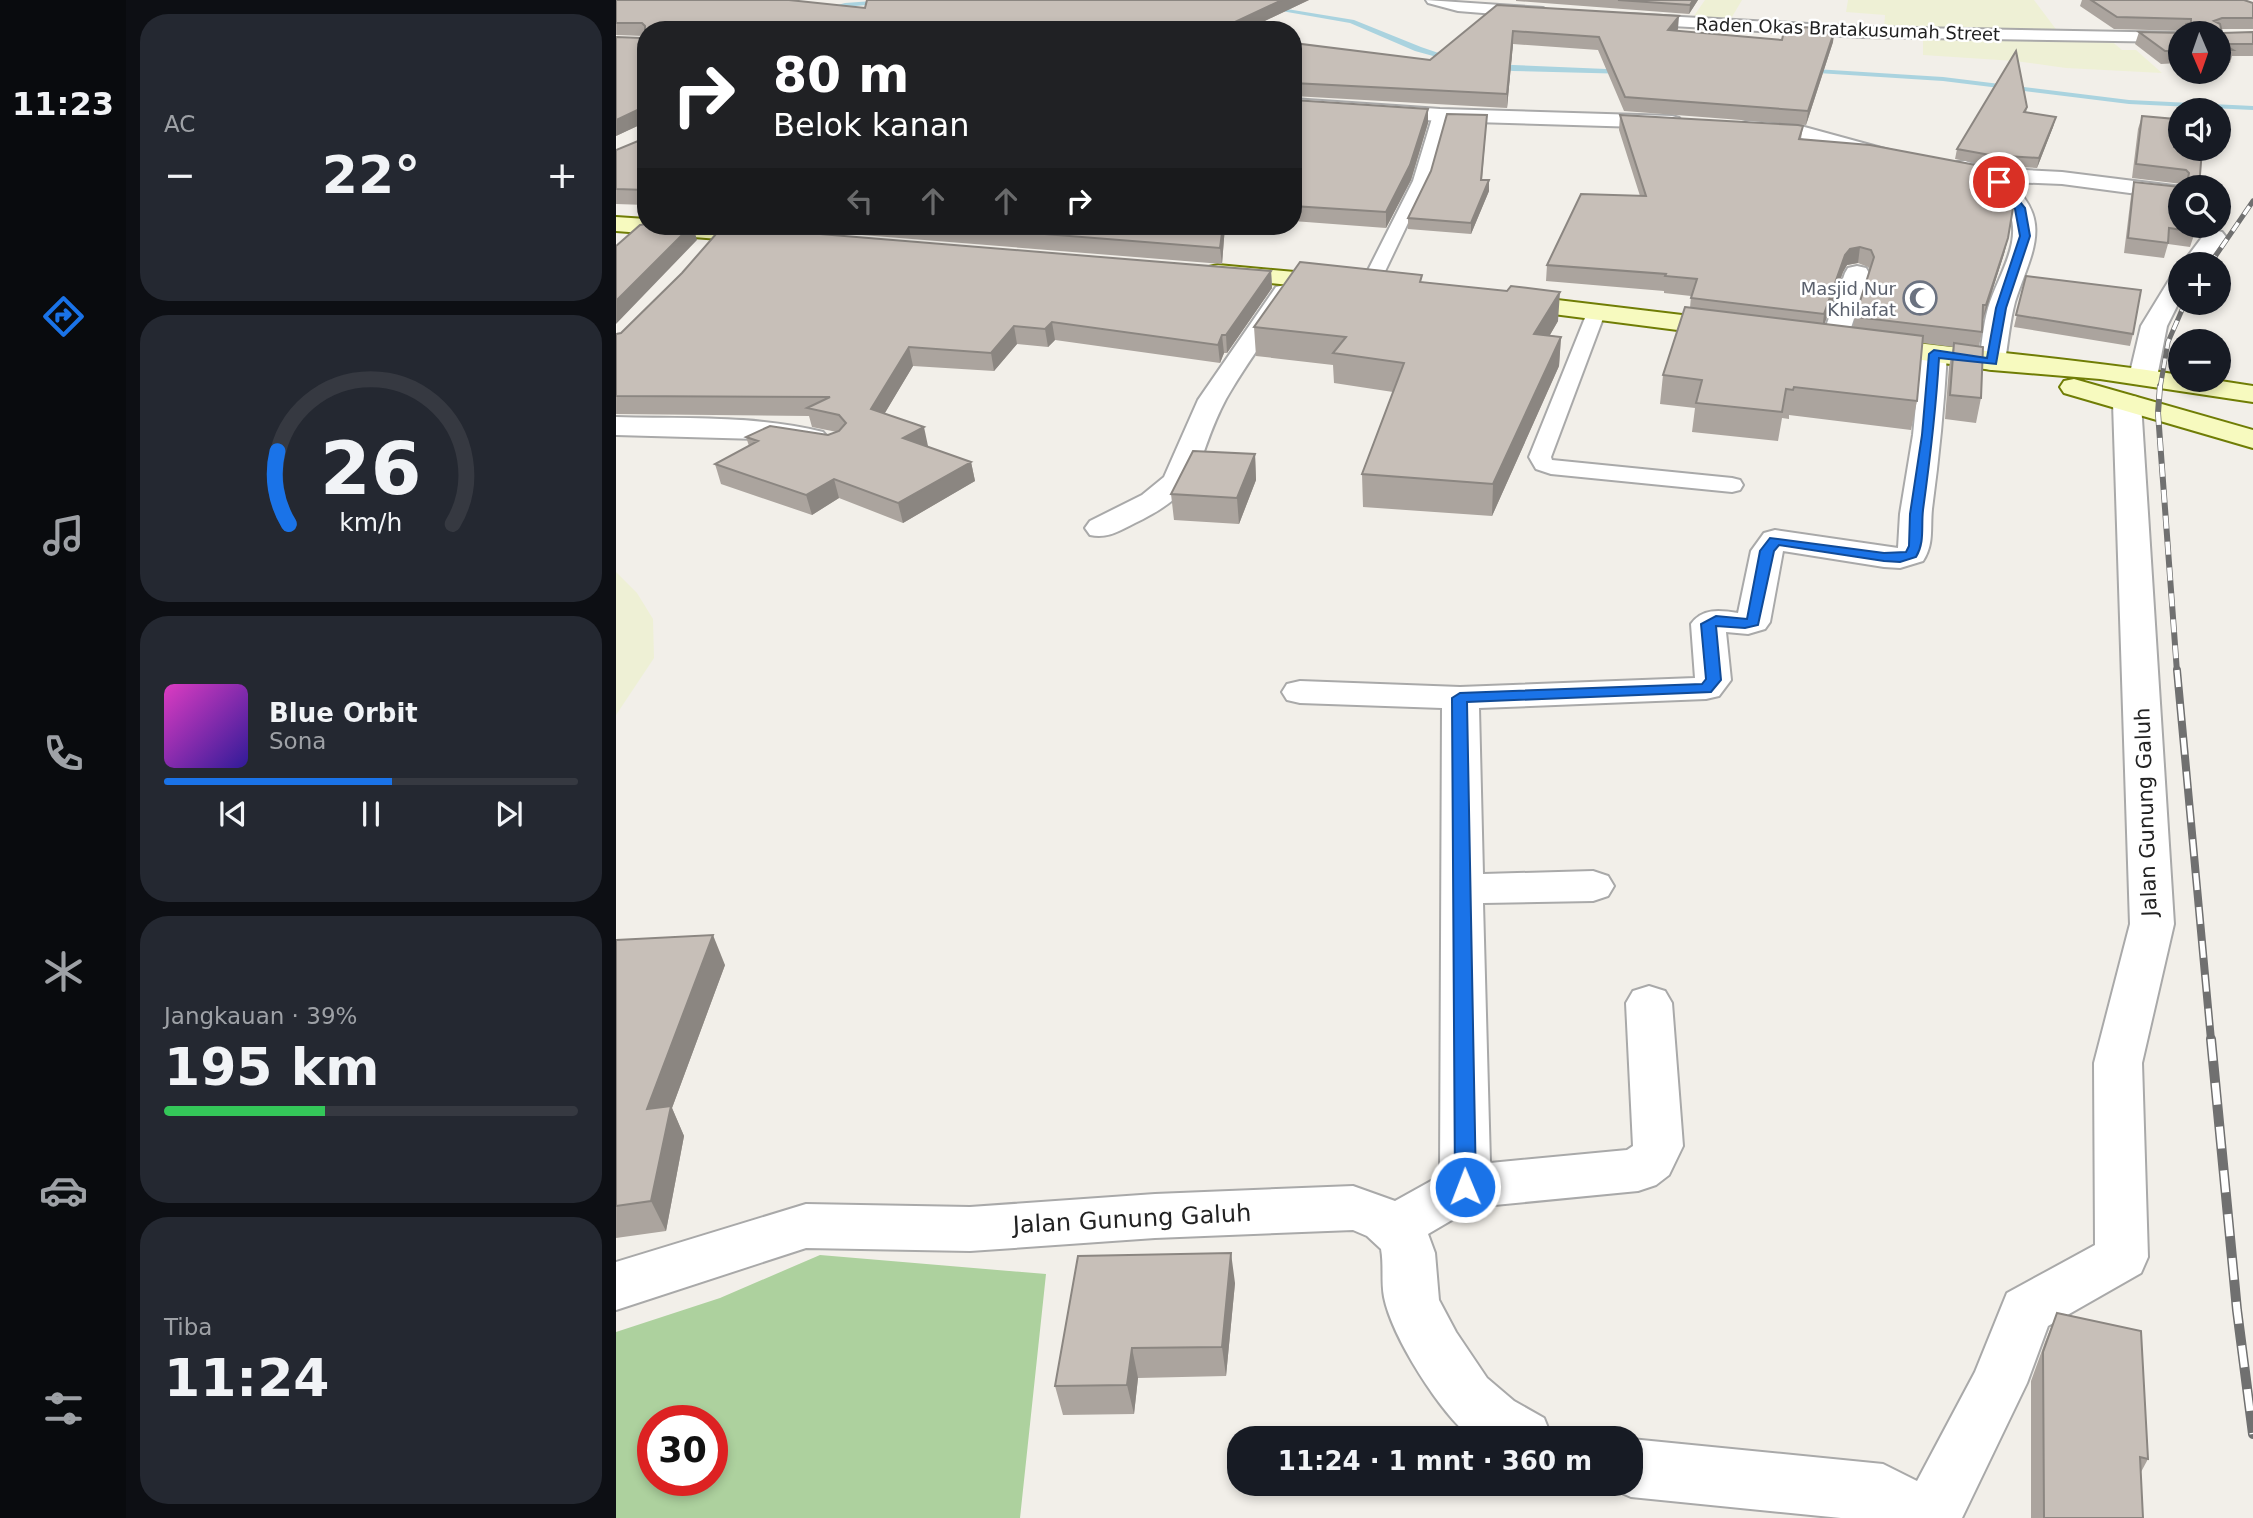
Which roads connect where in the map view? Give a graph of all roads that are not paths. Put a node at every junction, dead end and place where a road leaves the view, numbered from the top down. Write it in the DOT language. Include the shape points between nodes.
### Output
graph roads {
  1 [pos="1434,0"];
  2 [pos="1699,5"];
  3 [pos="1566,15"];
  4 [pos="1605,18"];
  5 [pos="1686,23"];
  6 [pos="2168,37"];
  7 [pos="1302,106"];
  8 [pos="1440,114"];
  9 [pos="1695,123"];
  10 [pos="1734,125"];
  11 [pos="1913,160"];
  12 [pos="1940,164"];
  13 [pos="1987,174"];
  14 [pos="2168,191"];
  15 [pos="616,224"];
  16 [pos="637,227"];
  17 [pos="637,232"];
  18 [pos="718,235"];
  19 [pos="616,236"];
  20 [pos="703,252"];
  21 [pos="1196,271"];
  22 [pos="1857,273"];
  23 [pos="1294,279"];
  24 [pos="1369,286"];
  25 [pos="1396,289"];
  26 [pos="2168,299"];
  27 [pos="1489,300"];
  28 [pos="1596,313"];
  29 [pos="1755,331"];
  30 [pos="1808,337"];
  31 [pos="1834,340"];
  32 [pos="1934,354"];
  33 [pos="1992,362"];
  34 [pos="2135,390"];
  35 [pos="2253,394"];
  36 [pos="616,426"];
  37 [pos="2253,439"];
  38 [pos="833,442"];
  39 [pos="1732,485"];
  40 [pos="1101,528"];
  41 [pos="1300,692"];
  42 [pos="1460,698"];
  43 [pos="1593,886"];
  44 [pos="1461,889"];
  45 [pos="1649,1003"];
  46 [pos="1465,1187"];
  47 [pos="1394,1227"];
  48 [pos="616,1286"];
  49 [pos="1501,1426"];
  50 [pos="1643,1469"];
  51 [pos="1919,1518"];
  52 [pos="1930,1518"];
  1 -- 3 [label="street"];
  2 -- 5 [label="street"];
  4 -- 5 [label="street, Raden Okas Bratakusumah Street"];
  5 -- 6 [label="street, Raden Okas Bratakusumah Street" via="1862,32"];
  7 -- 8 [label="street"];
  8 -- 9 [label="street"];
  8 -- 24 [label="lane" via="1420,179"];
  10 -- 11 [label="street" via="1797,131"];
  12 -- 13 [label="street"];
  13 -- 14 [label="street"];
  13 -- 33 [label="street" via="2020,208 2025,236 2001,308"];
  15 -- 16 [label="main road"];
  17 -- 19 [label="main road"];
  18 -- 20 [label="street"];
  21 -- 23 [label="main road"];
  22 -- 31 [label="street"];
  23 -- 24 [label="main road"];
  23 -- 40 [label="street" via="1212,400 1178,480"];
  24 -- 25 [label="main road"];
  26 -- 34 [label="street" via="2149,335"];
  27 -- 28 [label="main road"];
  28 -- 29 [label="main road"];
  28 -- 39 [label="lane" via="1540,457 1544,464"];
  30 -- 31 [label="main road"];
  31 -- 32 [label="main road"];
  32 -- 33 [label="main road"];
  32 -- 42 [label="street" via="1911,554 1884,557 1775,540 1767,551 1753,622 1716,620 1708,624 1713,680 1706,688"];
  33 -- 34 [label="main road"];
  34 -- 35 [label="main road"];
  34 -- 37 [label="main road"];
  34 -- 52 [label="street, Jalan Gunung Galuh" via="2152,924 2118,1063 2122,1257 2026,1310 1999,1383"];
  36 -- 38 [label="street" via="758,430"];
  41 -- 42 [label="street"];
  42 -- 44 [label="street"];
  43 -- 44 [label="street"];
  44 -- 46 [label="street"];
  45 -- 46 [label="street" via="1658,1146 1651,1160 1638,1170"];
  46 -- 47 [label="street"];
  47 -- 48 [label="street, Jalan Gunung Galuh" via="1353,1208 970,1229 806,1226"];
  47 -- 49 [label="street" via="1407,1245 1412,1298 1420,1321 1466,1396"];
  50 -- 51 [label="street" via="1883,1493"];
}
